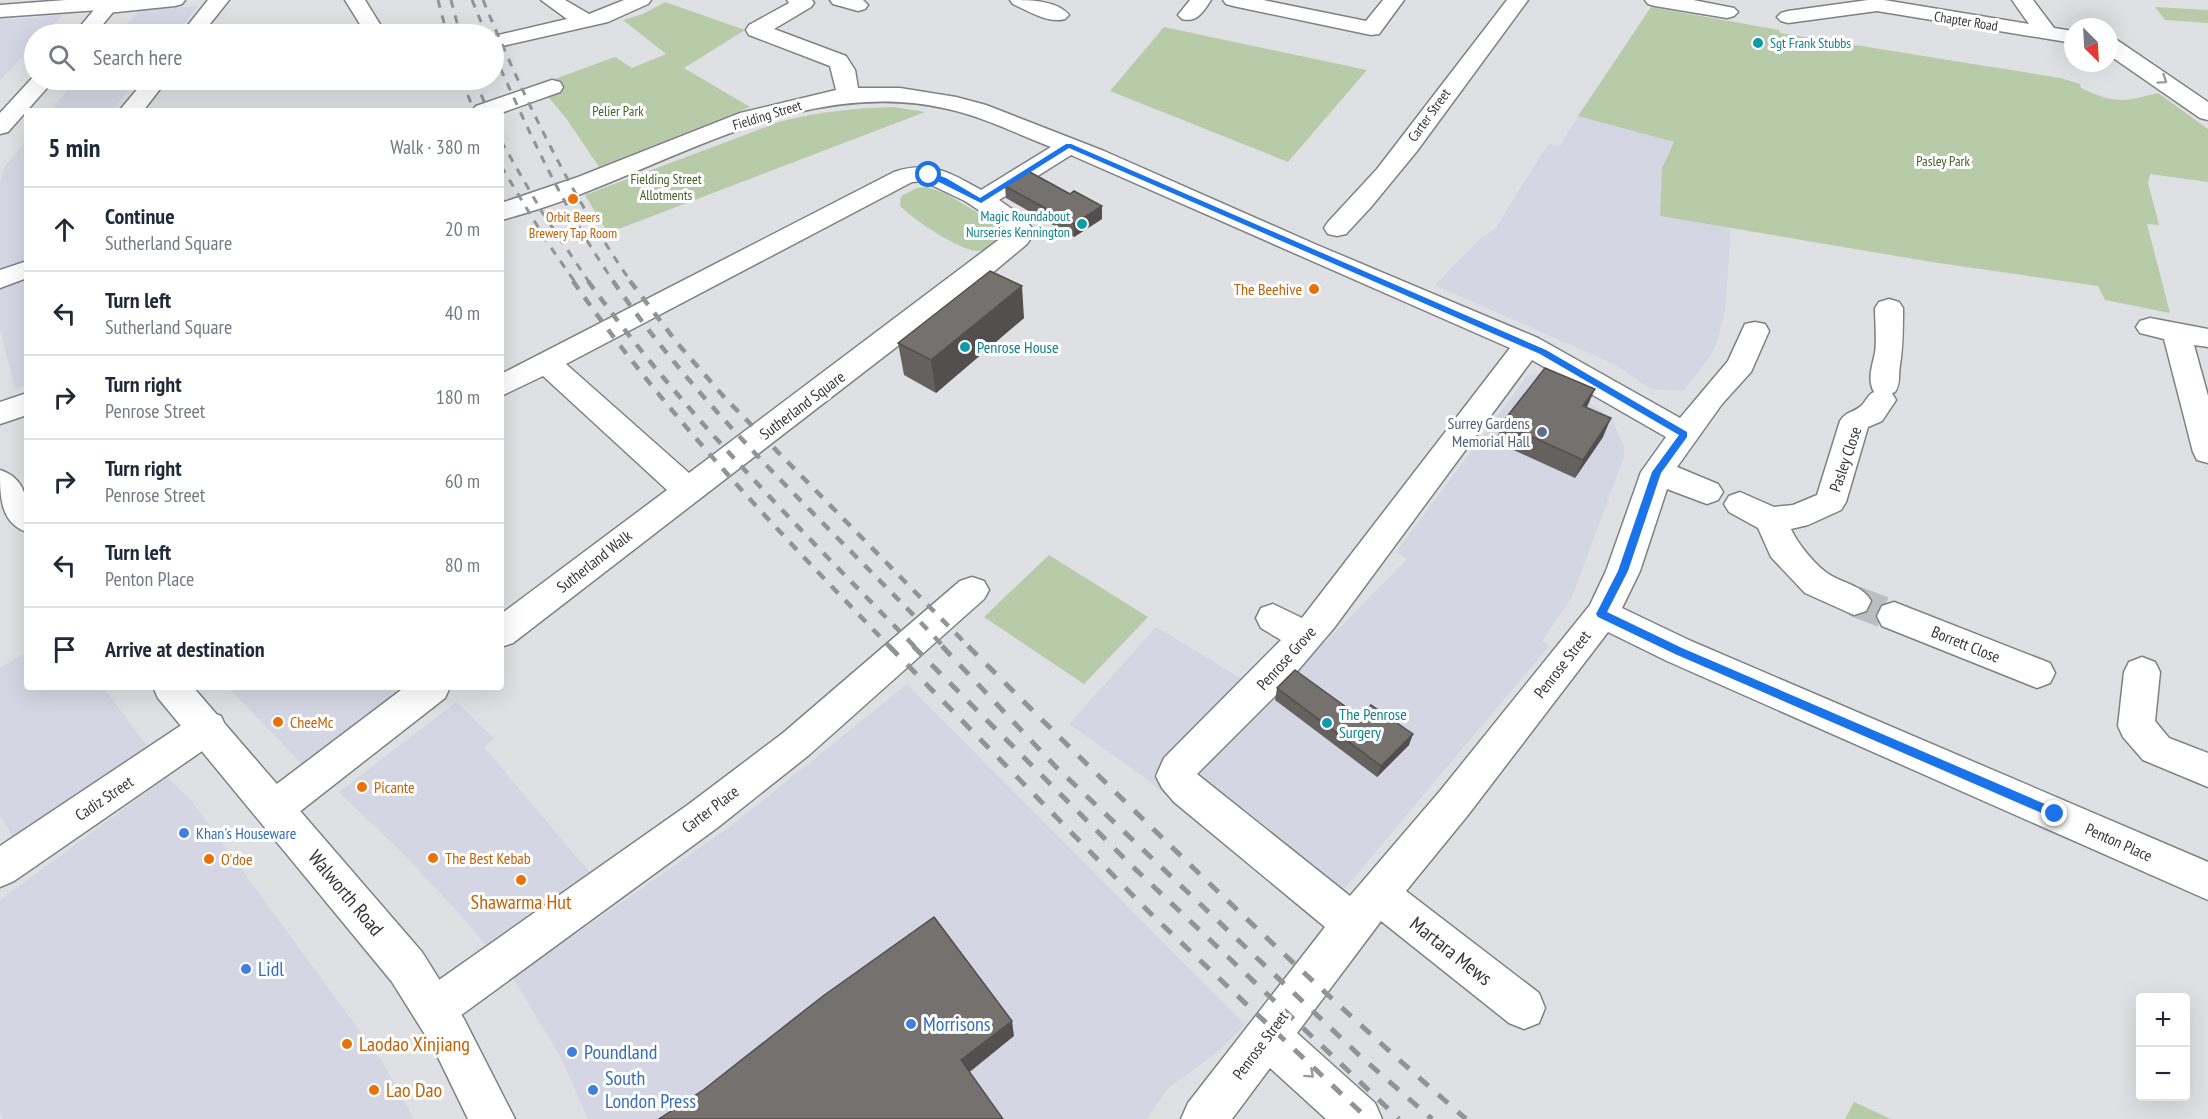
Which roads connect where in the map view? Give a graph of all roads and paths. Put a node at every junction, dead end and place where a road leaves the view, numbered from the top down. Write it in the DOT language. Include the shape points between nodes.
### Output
graph roads {
  1 [pos="175,0"];
  2 [pos="219,0"];
  3 [pos="355,0"];
  4 [pos="551,0"];
  5 [pos="642,0"];
  6 [pos="1020,0"];
  7 [pos="1233,0"];
  8 [pos="1394,0"];
  9 [pos="1518,0"];
  10 [pos="1655,0"];
  11 [pos="2022,0"];
  12 [pos="807,1"];
  13 [pos="1877,2"];
  14 [pos="111,4"];
  15 [pos="0,11"];
  16 [pos="1727,12"];
  17 [pos="1059,14"];
  18 [pos="1788,17"];
  19 [pos="586,22"];
  20 [pos="93,24"];
  21 [pos="199,24"];
  22 [pos="370,24"];
  23 [pos="2048,34"];
  24 [pos="2064,35"];
  25 [pos="504,40"];
  26 [pos="2118,51"];
  27 [pos="552,87"];
  28 [pos="34,90"];
  29 [pos="148,90"];
  30 [pos="848,95"];
  31 [pos="133,108"];
  32 [pos="492,108"];
  33 [pos="2208,113"];
  34 [pos="0,127"];
  35 [pos="1069,146"];
  36 [pos="981,201"];
  37 [pos="504,211"];
  38 [pos="1337,228"];
  39 [pos="24,270"];
  40 [pos="0,279"];
  41 [pos="1889,308"];
  42 [pos="1755,331"];
  43 [pos="2208,338"];
  44 [pos="1528,345"];
  45 [pos="546,363"];
  46 [pos="504,384"];
  47 [pos="24,404"];
  48 [pos="0,414"];
  49 [pos="1684,434"];
  50 [pos="2208,452"];
  51 [pos="1657,472"];
  52 [pos="0,482"];
  53 [pos="688,490"];
  54 [pos="1707,492"];
  55 [pos="1740,504"];
  56 [pos="24,516"];
  57 [pos="1771,520"];
  58 [pos="972,590"];
  59 [pos="1854,601"];
  60 [pos="1602,614"];
  61 [pos="1894,616"];
  62 [pos="1273,618"];
  63 [pos="504,631"];
  64 [pos="1306,637"];
  65 [pos="2037,672"];
  66 [pos="2142,672"];
  67 [pos="174,690"];
  68 [pos="428,690"];
  69 [pos="208,727"];
  70 [pos="2208,770"];
  71 [pos="275,808"];
  72 [pos="0,868"];
  73 [pos="2208,881"];
  74 [pos="1366,909"];
  75 [pos="1524,1008"];
  76 [pos="434,1009"];
  77 [pos="1267,1035"];
  78 [pos="492,1119"];
  79 [pos="1204,1119"];
  80 [pos="1359,1119"];
  1 -- 14 [label="street"];
  2 -- 21 [label="street"];
  3 -- 22 [label="street"];
  4 -- 19 [label="street"];
  5 -- 19 [label="street"];
  6 -- 17 [label="street"];
  7 -- 8 [label="street" via="1371,29"];
  9 -- 38 [label="street, Carter Street" via="1484,39 1368,198"];
  10 -- 16 [label="street"];
  11 -- 23 [label="street"];
  12 -- 30 [label="street" via="757,30 838,61 844,70"];
  13 -- 18 [label="street, Chapter Road"];
  13 -- 23 [label="street, Chapter Road"];
  14 -- 15 [label="street"];
  14 -- 20 [label="street"];
  19 -- 25 [label="street"];
  23 -- 24 [label="street, Chapter Road"];
  26 -- 33 [label="street, one-way"];
  27 -- 32 [label="street"];
  28 -- 34 [label="street"];
  29 -- 31 [label="street"];
  30 -- 35 [label="street, Fielding Street" via="900,95 948,102"];
  30 -- 37 [label="street, Fielding Street" via="748,118"];
  35 -- 36 [label="street"];
  35 -- 44 [label="street"];
  36 -- 45 [label="street, Sutherland Square" via="943,179 913,174 903,177"];
  36 -- 53 [label="street, Sutherland Square" via="1016,224 1021,234 1014,243"];
  39 -- 40 [label="street"];
  41 -- 57 [label="street, Pasley Close" via="1889,352 1883,393 1871,414 1855,421 1830,501 1797,516"];
  42 -- 49 [label="street, Penrose Street" via="1741,365"];
  43 -- 50 [label="street" via="2163,330"];
  44 -- 49 [label="street"];
  44 -- 64 [label="street, Penrose Grove"];
  45 -- 46 [label="street, Sutherland Square"];
  45 -- 53 [label="street"];
  47 -- 48 [label="street"];
  49 -- 51 [label="street, Penrose Street"];
  51 -- 54 [label="street"];
  51 -- 60 [label="street, Penrose Street" via="1623,571"];
  52 -- 56 [label="street"];
  53 -- 63 [label="street, Sutherland Walk"];
  55 -- 57 [label="street"];
  57 -- 59 [label="street" via="1784,548 1817,584"];
  58 -- 76 [label="street, Carter Place" via="796,744 703,816"];
  60 -- 73 [label="street, Penton Place"];
  60 -- 74 [label="street, Penrose Street"];
  61 -- 65 [label="street, Borrett Close"];
  62 -- 64 [label="street"];
  64 -- 74 [label="street, Penrose Grove" via="1174,776 1187,790"];
  66 -- 70 [label="street" via="2136,726 2156,749"];
  67 -- 69 [label="street, Walworth Road"];
  68 -- 71 [label="street"];
  69 -- 71 [label="street, Walworth Road"];
  69 -- 72 [label="street, Cadiz Street"];
  71 -- 76 [label="street, Walworth Road" via="383,936"];
  74 -- 75 [label="street, Martara Mews"];
  74 -- 77 [label="street, Penrose Street"];
  76 -- 78 [label="street, Walworth Road"];
  77 -- 79 [label="street, Penrose Street"];
  77 -- 80 [label="street, one-way"];
}
